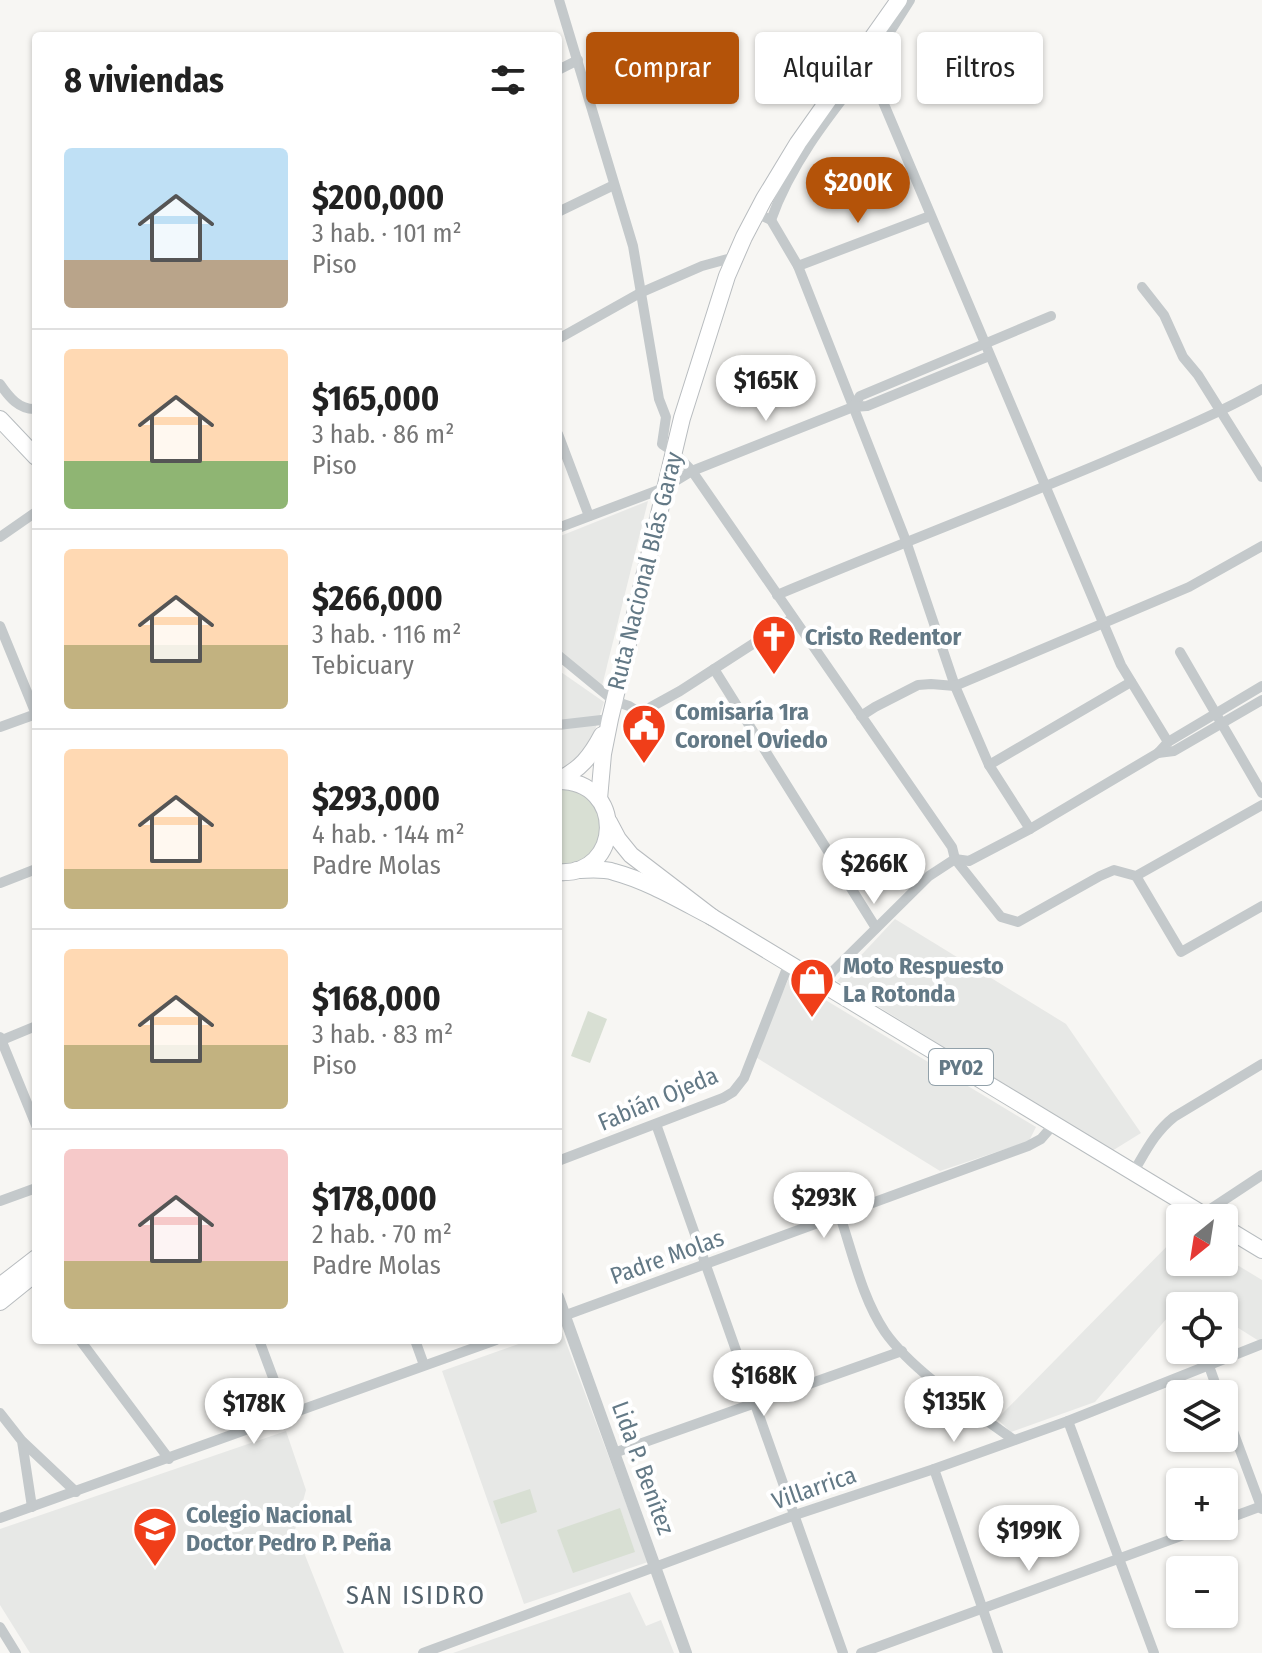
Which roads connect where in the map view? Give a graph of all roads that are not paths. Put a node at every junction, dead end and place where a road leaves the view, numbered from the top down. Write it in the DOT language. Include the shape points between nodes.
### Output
graph roads {
  1 [pos="559,0"];
  2 [pos="899,0"];
  3 [pos="910,0"];
  4 [pos="882,32"];
  5 [pos="890,32"];
  6 [pos="578,60"];
  7 [pos="562,68"];
  8 [pos="834,104"];
  9 [pos="884,104"];
  10 [pos="614,185"];
  11 [pos="562,210"];
  12 [pos="930,216"];
  13 [pos="763,217"];
  14 [pos="735,257"];
  15 [pos="798,266"];
  16 [pos="1142,287"];
  17 [pos="640,293"];
  18 [pos="1051,316"];
  19 [pos="562,337"];
  20 [pos="983,343"];
  21 [pos="989,356"];
  22 [pos="0,384"];
  23 [pos="1262,389"];
  24 [pos="853,407"];
  25 [pos="32,409"];
  26 [pos="1221,412"];
  27 [pos="0,419"];
  28 [pos="562,445"];
  29 [pos="674,452"];
  30 [pos="32,453"];
  31 [pos="692,471"];
  32 [pos="1262,477"];
  33 [pos="1046,486"];
  34 [pos="664,488"];
  35 [pos="589,516"];
  36 [pos="32,517"];
  37 [pos="562,526"];
  38 [pos="0,537"];
  39 [pos="906,541"];
  40 [pos="1262,546"];
  41 [pos="777,595"];
  42 [pos="793,618"];
  43 [pos="1104,623"];
  44 [pos="0,626"];
  45 [pos="1180,652"];
  46 [pos="562,658"];
  47 [pos="714,669"];
  48 [pos="1131,682"];
  49 [pos="955,686"];
  50 [pos="1262,686"];
  51 [pos="1262,700"];
  52 [pos="614,701"];
  53 [pos="32,704"];
  54 [pos="32,715"];
  55 [pos="861,716"];
  56 [pos="1219,718"];
  57 [pos="610,719"];
  58 [pos="562,725"];
  59 [pos="0,727"];
  60 [pos="1168,742"];
  61 [pos="1158,753"];
  62 [pos="989,765"];
  63 [pos="562,778"];
  64 [pos="562,781"];
  65 [pos="1262,793"];
  66 [pos="599,799"];
  67 [pos="1262,805"];
  68 [pos="609,822"];
  69 [pos="1030,829"];
  70 [pos="955,859"];
  71 [pos="577,870"];
  72 [pos="32,871"];
  73 [pos="562,872"];
  74 [pos="1136,876"];
  75 [pos="0,883"];
  76 [pos="1262,906"];
  77 [pos="712,917"];
  78 [pos="876,928"];
  79 [pos="789,963"];
  80 [pos="825,984"];
  81 [pos="32,1027"];
  82 [pos="0,1039"];
  83 [pos="1262,1064"];
  84 [pos="32,1115"];
  85 [pos="656,1124"];
  86 [pos="1054,1124"];
  87 [pos="562,1159"];
  88 [pos="1134,1171"];
  89 [pos="1262,1175"];
  90 [pos="32,1189"];
  91 [pos="0,1201"];
  92 [pos="1187,1204"];
  93 [pos="1222,1204"];
  94 [pos="840,1216"];
  95 [pos="1238,1235"];
  96 [pos="1262,1250"];
  97 [pos="706,1264"];
  98 [pos="32,1271"];
  99 [pos="32,1272"];
  100 [pos="0,1286"];
  101 [pos="0,1302"];
  102 [pos="562,1317"];
  103 [pos="562,1320"];
  104 [pos="83,1344"];
  105 [pos="260,1344"];
  106 [pos="416,1344"];
  107 [pos="484,1344"];
  108 [pos="1262,1344"];
  109 [pos="902,1351"];
  110 [pos="424,1365"];
  111 [pos="1209,1366"];
  112 [pos="1214,1380"];
  113 [pos="755,1403"];
  114 [pos="0,1413"];
  115 [pos="287,1415"];
  116 [pos="1068,1421"];
  117 [pos="1014,1440"];
  118 [pos="22,1441"];
  119 [pos="1238,1444"];
  120 [pos="614,1453"];
  121 [pos="169,1459"];
  122 [pos="934,1469"];
  123 [pos="76,1492"];
  124 [pos="32,1507"];
  125 [pos="1262,1507"];
  126 [pos="795,1515"];
  127 [pos="1238,1515"];
  128 [pos="0,1518"];
  129 [pos="1170,1540"];
  130 [pos="1119,1559"];
  131 [pos="655,1567"];
  132 [pos="983,1608"];
  133 [pos="0,1627"];
  134 [pos="16,1653"];
  135 [pos="423,1653"];
  136 [pos="686,1653"];
  137 [pos="843,1653"];
  138 [pos="861,1653"];
  139 [pos="998,1653"];
  140 [pos="1154,1653"];
  1 -- 6 [label="street"];
  2 -- 4 [label="main road, Ruta Nacional Blás Garay"];
  3 -- 5 [label="street"];
  6 -- 7 [label="street"];
  6 -- 10 [label="street"];
  8 -- 13 [label="main road, Ruta Nacional Blás Garay" via="798,143"];
  9 -- 12 [label="street"];
  10 -- 11 [label="street"];
  10 -- 17 [label="street" via="633,246"];
  12 -- 15 [label="street"];
  12 -- 20 [label="street"];
  13 -- 14 [label="main road, Ruta Nacional Blás Garay"];
  13 -- 15 [label="street"];
  14 -- 17 [label="street"];
  14 -- 29 [label="main road, Ruta Nacional Blás Garay"];
  15 -- 24 [label="street"];
  16 -- 26 [label="street"];
  17 -- 19 [label="street"];
  17 -- 29 [label="street" via="666,417 662,444"];
  18 -- 20 [label="street"];
  20 -- 21 [label="street"];
  20 -- 24 [label="street" via="860,396"];
  21 -- 24 [label="street"];
  21 -- 33 [label="street"];
  22 -- 25 [label="street" via="16,404"];
  23 -- 26 [label="street"];
  24 -- 31 [label="street"];
  24 -- 39 [label="street"];
  26 -- 32 [label="street"];
  26 -- 33 [label="street"];
  27 -- 30 [label="main road"];
  28 -- 35 [label="street"];
  29 -- 31 [label="street"];
  29 -- 34 [label="main road, Ruta Nacional Blás Garay"];
  31 -- 34 [label="street"];
  31 -- 41 [label="street"];
  33 -- 39 [label="street"];
  33 -- 43 [label="street"];
  34 -- 35 [label="street"];
  34 -- 52 [label="main road, Ruta Nacional Blás Garay"];
  35 -- 37 [label="street"];
  36 -- 38 [label="street"];
  39 -- 41 [label="street"];
  39 -- 49 [label="street"];
  40 -- 43 [label="street" via="1189,587"];
  41 -- 42 [label="street"];
  42 -- 47 [label="street"];
  42 -- 55 [label="street"];
  43 -- 48 [label="street"];
  43 -- 49 [label="street"];
  44 -- 53 [label="street"];
  45 -- 56 [label="street"];
  46 -- 52 [label="street"];
  47 -- 52 [label="street" via="643,715"];
  47 -- 78 [label="street"];
  48 -- 60 [label="street"];
  48 -- 62 [label="street"];
  49 -- 55 [label="street" via="918,685"];
  49 -- 62 [label="street"];
  50 -- 56 [label="street"];
  51 -- 56 [label="street"];
  52 -- 57 [label="main road, Ruta Nacional Blás Garay"];
  54 -- 59 [label="street"];
  55 -- 70 [label="street" via="952,847"];
  56 -- 60 [label="street"];
  56 -- 61 [label="street" via="1174,751"];
  56 -- 65 [label="street"];
  57 -- 58 [label="street"];
  57 -- 63 [label="main road, Ruta Nacional Blás Garay" via="590,756"];
  57 -- 66 [label="main road, Ruta Nacional Blás Garay"];
  60 -- 61 [label="street"];
  61 -- 69 [label="street"];
  62 -- 69 [label="street"];
  64 -- 66 [label="main road" via="577,783"];
  66 -- 68 [label="main road, PY02"];
  67 -- 74 [label="street"];
  68 -- 71 [label="main road" via="597,857"];
  68 -- 77 [label="main road, PY02" via="631,855"];
  69 -- 70 [label="street" via="969,861"];
  70 -- 74 [label="street" via="1001,917 1018,922 1114,870"];
  70 -- 78 [label="street" via="929,876"];
  71 -- 73 [label="main road, PY02"];
  71 -- 77 [label="main road, PY02" via="621,874"];
  72 -- 75 [label="street"];
  74 -- 76 [label="street" via="1181,952"];
  77 -- 79 [label="main road, PY02"];
  78 -- 80 [label="street"];
  79 -- 80 [label="main road, PY02"];
  79 -- 85 [label="street, Fabián Ojeda" via="744,1078 733,1092"];
  80 -- 86 [label="main road, PY02"];
  81 -- 82 [label="street"];
  82 -- 84 [label="street"];
  83 -- 88 [label="street" via="1174,1117 1151,1141"];
  85 -- 87 [label="street, Fabián Ojeda"];
  85 -- 97 [label="street"];
  86 -- 88 [label="main road, PY02"];
  86 -- 94 [label="street, Padre Molas" via="1028,1146"];
  88 -- 92 [label="main road, PY02"];
  89 -- 93 [label="street"];
  90 -- 91 [label="street"];
  94 -- 97 [label="street, Padre Molas"];
  94 -- 109 [label="street" via="871,1306"];
  95 -- 96 [label="main road"];
  97 -- 102 [label="street, Padre Molas"];
  97 -- 113 [label="street"];
  98 -- 100 [label="main road"];
  99 -- 101 [label="main road"];
  103 -- 120 [label="street, Lida P. Benítez"];
  104 -- 121 [label="street"];
  105 -- 115 [label="street"];
  106 -- 110 [label="street"];
  107 -- 110 [label="street"];
  108 -- 111 [label="street, Villarrica"];
  109 -- 113 [label="street"];
  109 -- 117 [label="street"];
  110 -- 115 [label="street"];
  111 -- 112 [label="street"];
  111 -- 116 [label="street, Villarrica"];
  113 -- 120 [label="street"];
  113 -- 126 [label="street"];
  114 -- 118 [label="street"];
  115 -- 121 [label="street"];
  116 -- 117 [label="street, Villarrica"];
  116 -- 130 [label="street"];
  117 -- 122 [label="street, Villarrica"];
  118 -- 123 [label="street"];
  118 -- 124 [label="street"];
  119 -- 125 [label="street"];
  120 -- 131 [label="street, Lida P. Benítez"];
  121 -- 123 [label="street"];
  122 -- 126 [label="street, Villarrica"];
  122 -- 132 [label="street"];
  123 -- 124 [label="street"];
  124 -- 128 [label="street"];
  125 -- 127 [label="street"];
  126 -- 131 [label="street, Villarrica"];
  126 -- 137 [label="street"];
  129 -- 130 [label="street"];
  130 -- 132 [label="street"];
  130 -- 140 [label="street"];
  131 -- 135 [label="street, Villarrica"];
  131 -- 136 [label="street, Lida P. Benítez"];
  132 -- 138 [label="street"];
  132 -- 139 [label="street"];
  133 -- 134 [label="street"];
}
